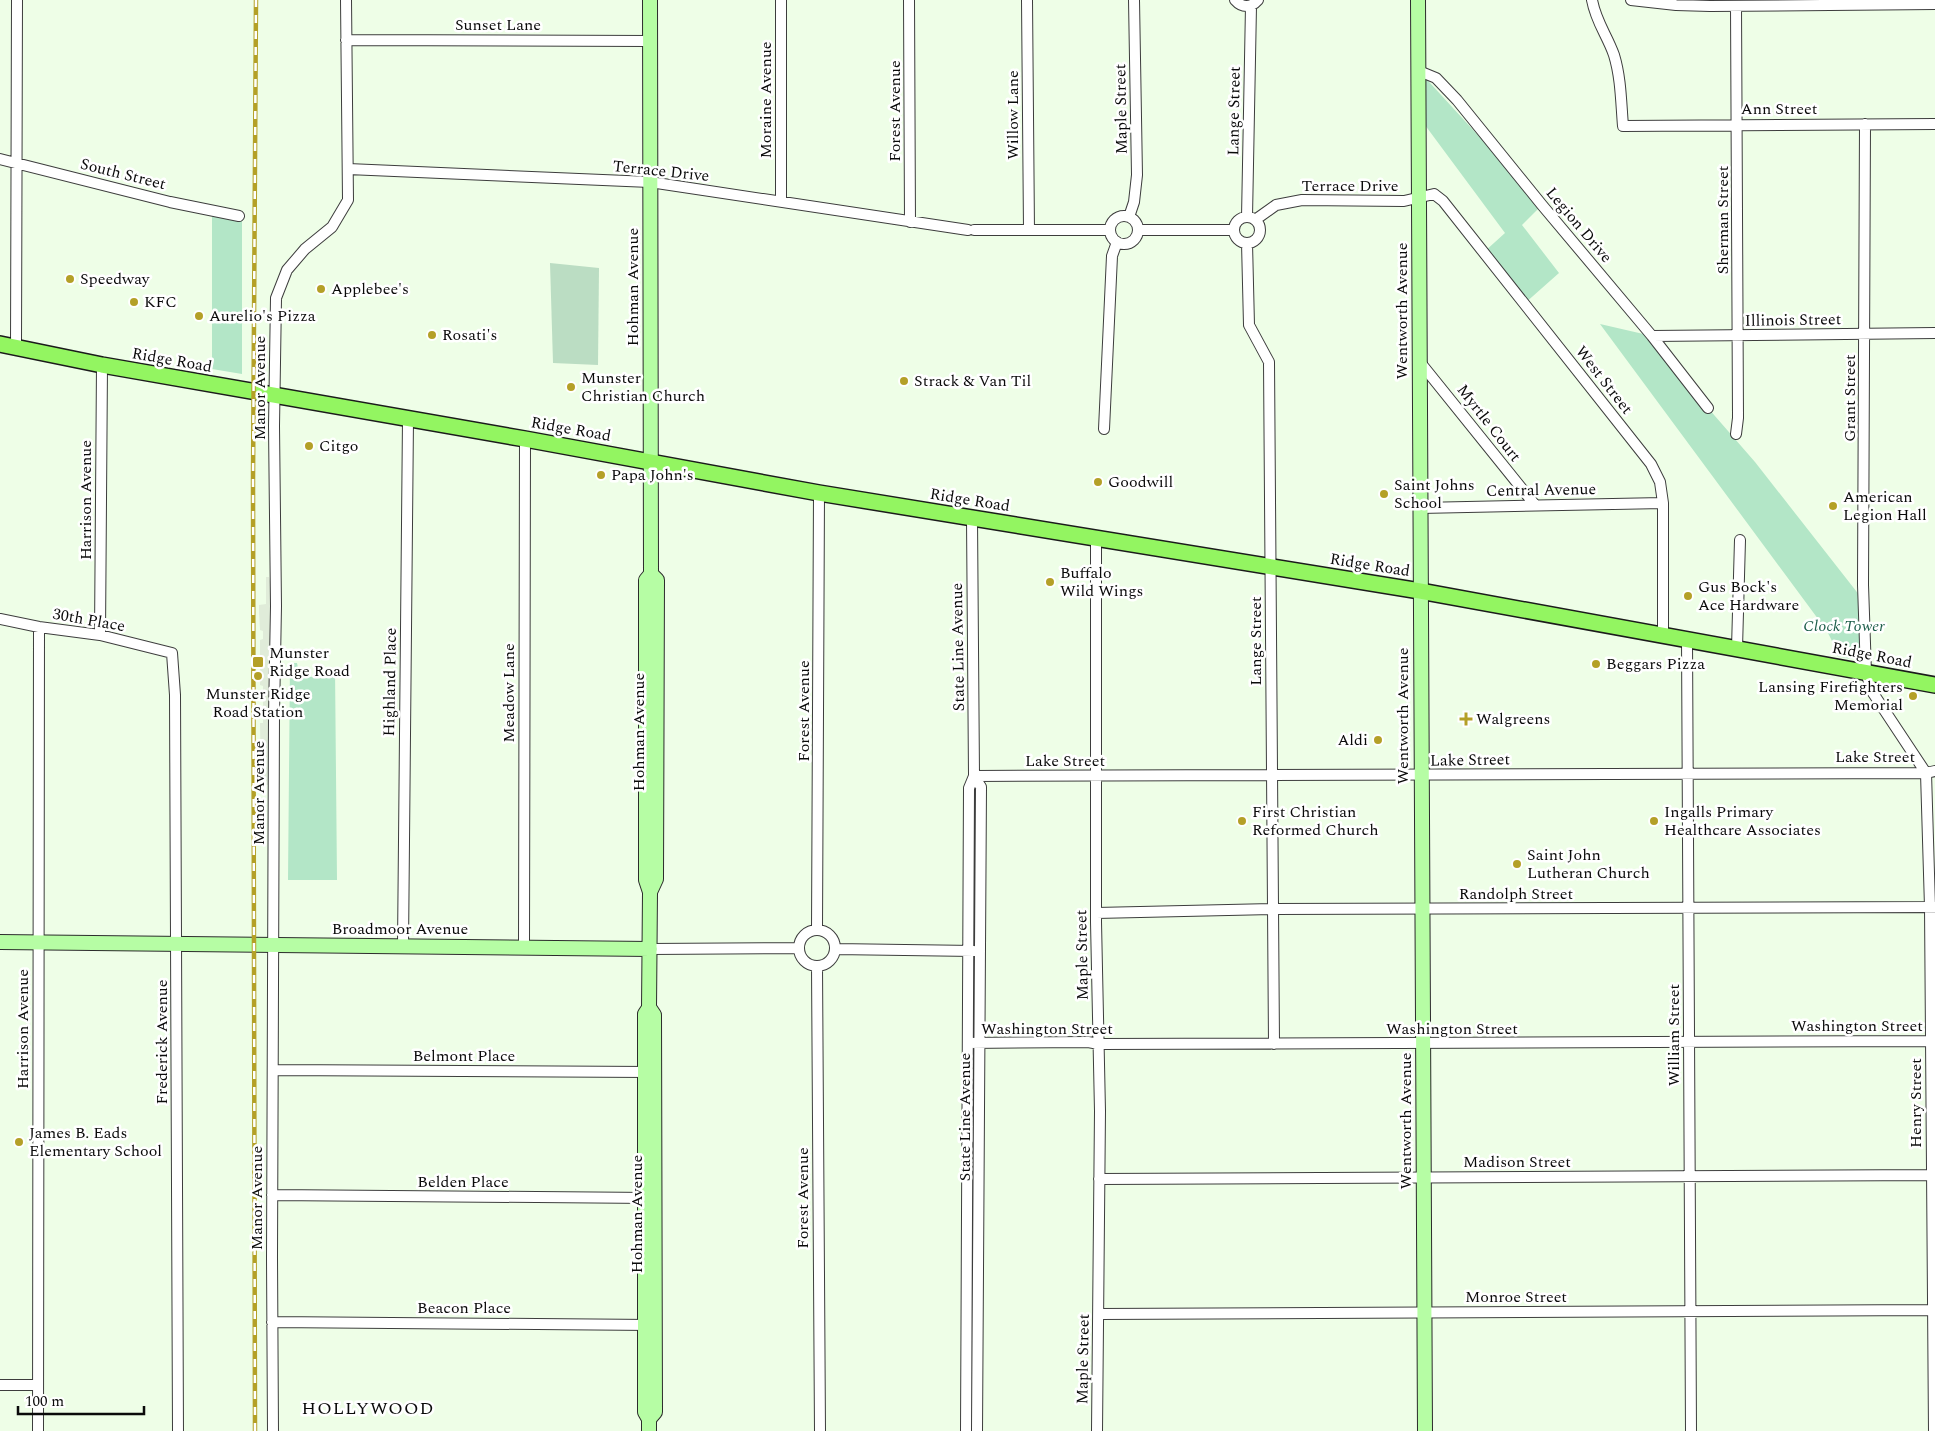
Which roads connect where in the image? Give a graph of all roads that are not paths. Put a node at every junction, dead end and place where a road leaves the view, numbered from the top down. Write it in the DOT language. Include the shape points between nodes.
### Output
graph roads {
  1 [pos="17,0"];
  2 [pos="346,0"];
  3 [pos="650,0"];
  4 [pos="781,0"];
  5 [pos="910,0"];
  6 [pos="1027,0"];
  7 [pos="1134,0"];
  8 [pos="1235,0"];
  9 [pos="1418,0"];
  10 [pos="1592,0"];
  11 [pos="1631,0"];
  12 [pos="1254,3"];
  13 [pos="1710,3"];
  14 [pos="1831,3"];
  15 [pos="1935,4"];
  16 [pos="1736,6"];
  17 [pos="346,40"];
  18 [pos="650,40"];
  19 [pos="1419,71"];
  20 [pos="1738,124"];
  21 [pos="1865,124"];
  22 [pos="1935,124"];
  23 [pos="0,159"];
  24 [pos="17,164"];
  25 [pos="348,169"];
  26 [pos="650,182"];
  27 [pos="1419,197"];
  28 [pos="781,200"];
  29 [pos="239,216"];
  30 [pos="1129,217"];
  31 [pos="1251,219"];
  32 [pos="910,222"];
  33 [pos="1029,230"];
  34 [pos="1110,230"];
  35 [pos="1138,230"];
  36 [pos="1234,230"];
  37 [pos="1117,242"];
  38 [pos="1247,242"];
  39 [pos="1935,333"];
  40 [pos="1865,334"];
  41 [pos="1739,335"];
  42 [pos="1652,336"];
  43 [pos="0,344"];
  44 [pos="16,347"];
  45 [pos="1419,361"];
  46 [pos="102,366"];
  47 [pos="274,395"];
  48 [pos="1708,408"];
  49 [pos="408,419"];
  50 [pos="1104,429"];
  51 [pos="1736,434"];
  52 [pos="525,439"];
  53 [pos="651,462"];
  54 [pos="820,493"];
  55 [pos="1663,503"];
  56 [pos="1535,505"];
  57 [pos="1420,508"];
  58 [pos="972,519"];
  59 [pos="1096,538"];
  60 [pos="1740,540"];
  61 [pos="1271,566"];
  62 [pos="1420,591"];
  63 [pos="0,620"];
  64 [pos="39,627"];
  65 [pos="1663,635"];
  66 [pos="100,636"];
  67 [pos="1687,639"];
  68 [pos="1737,648"];
  69 [pos="172,653"];
  70 [pos="1866,672"];
  71 [pos="1935,685"];
  72 [pos="1688,772"];
  73 [pos="1931,772"];
  74 [pos="1272,775"];
  75 [pos="1421,775"];
  76 [pos="974,776"];
  77 [pos="1096,776"];
  78 [pos="1932,907"];
  79 [pos="1688,908"];
  80 [pos="1273,909"];
  81 [pos="1422,909"];
  82 [pos="1096,913"];
  83 [pos="818,930"];
  84 [pos="0,942"];
  85 [pos="38,943"];
  86 [pos="176,945"];
  87 [pos="272,945"];
  88 [pos="403,946"];
  89 [pos="524,947"];
  90 [pos="650,948"];
  91 [pos="799,948"];
  92 [pos="835,949"];
  93 [pos="969,951"];
  94 [pos="980,951"];
  95 [pos="816,966"];
  96 [pos="1689,1041"];
  97 [pos="1933,1041"];
  98 [pos="968,1043"];
  99 [pos="980,1043"];
  100 [pos="1099,1044"];
  101 [pos="1274,1044"];
  102 [pos="1423,1044"];
  103 [pos="273,1070"];
  104 [pos="649,1072"];
  105 [pos="1933,1175"];
  106 [pos="1690,1176"];
  107 [pos="1424,1177"];
  108 [pos="1099,1179"];
  109 [pos="272,1195"];
  110 [pos="649,1198"];
  111 [pos="968,1230"];
  112 [pos="979,1230"];
  113 [pos="1933,1310"];
  114 [pos="1424,1312"];
  115 [pos="1690,1312"];
  116 [pos="1099,1314"];
  117 [pos="272,1322"];
  118 [pos="650,1325"];
  119 [pos="0,1385"];
  120 [pos="38,1385"];
  121 [pos="649,1425"];
  122 [pos="38,1431"];
  123 [pos="178,1431"];
  124 [pos="273,1431"];
  125 [pos="820,1431"];
  126 [pos="966,1431"];
  127 [pos="977,1431"];
  128 [pos="1097,1431"];
  129 [pos="1425,1431"];
  130 [pos="1691,1431"];
  131 [pos="1934,1431"];
  1 -- 24 [label="street"];
  2 -- 17 [label="street, Manor Avenue"];
  3 -- 18 [label="street, Hohman Avenue"];
  4 -- 28 [label="street, Moraine Avenue"];
  5 -- 32 [label="street, Forest Avenue"];
  6 -- 33 [label="street, Willow Lane"];
  7 -- 30 [label="street, Maple Street" via="1137,175"];
  8 -- 12 [label="street" via="1242,6"];
  9 -- 19 [label="street, Wentworth Avenue"];
  10 -- 20 [label="street, Ann Street" via="1617,69 1623,126"];
  11 -- 13 [label="street" via="1676,5"];
  12 -- 31 [label="street, Lange Street"];
  13 -- 16 [label="street"];
  14 -- 15 [label="street"];
  14 -- 16 [label="street"];
  16 -- 20 [label="street, Sherman Street"];
  17 -- 18 [label="street, Sunset Lane"];
  17 -- 25 [label="street, Manor Avenue"];
  18 -- 26 [label="street, Hohman Avenue"];
  19 -- 27 [label="street, Wentworth Avenue"];
  19 -- 42 [label="street, Legion Drive" via="1436,78 1457,100"];
  20 -- 21 [label="street, Ann Street"];
  20 -- 41 [label="street, Sherman Street"];
  21 -- 22 [label="street, Ann Street"];
  21 -- 40 [label="street, Grant Street"];
  23 -- 24 [label="street, South Street"];
  24 -- 29 [label="street, South Street"];
  24 -- 44 [label="street"];
  25 -- 26 [label="street, Terrace Drive"];
  25 -- 47 [label="street, Manor Avenue" via="348,200 332,227 305,249 287,270 276,298"];
  26 -- 28 [label="street, Terrace Drive"];
  26 -- 53 [label="street, Hohman Avenue"];
  27 -- 31 [label="street, Terrace Drive" via="1404,201 1302,200 1276,205"];
  27 -- 45 [label="street, Wentworth Avenue"];
  27 -- 55 [label="street, West Street" via="1434,194 1438,197 1478,245 1651,464 1660,482"];
  28 -- 32 [label="street, Terrace Drive"];
  30 -- 34 [label="street" via="1116,219"];
  30 -- 35 [label="street" via="1136,222"];
  31 -- 36 [label="street" via="1239,219"];
  31 -- 38 [label="street" via="1260,228 1255,240"];
  32 -- 33 [label="street, Terrace Drive" via="971,230"];
  33 -- 34 [label="street, Terrace Drive"];
  34 -- 37 [label="street"];
  35 -- 36 [label="street"];
  35 -- 37 [label="street" via="1131,242"];
  36 -- 38 [label="street" via="1236,237"];
  37 -- 50 [label="street" via="1112,256"];
  38 -- 61 [label="street, Lange Street" via="1249,325 1269,362"];
  39 -- 40 [label="street, Illinois Street"];
  40 -- 41 [label="street, Illinois Street"];
  40 -- 70 [label="street, Grant Street" via="1863,585"];
  41 -- 42 [label="street, Illinois Street"];
  41 -- 51 [label="street, Sherman Street"];
  42 -- 48 [label="street, Legion Drive"];
  43 -- 44 [label="main road, Ridge Road"];
  44 -- 46 [label="main road, Ridge Road"];
  45 -- 56 [label="street, Myrtle Court"];
  45 -- 57 [label="street, Wentworth Avenue"];
  46 -- 47 [label="main road, Ridge Road"];
  46 -- 66 [label="street, Harrison Avenue"];
  47 -- 49 [label="main road, Ridge Road"];
  47 -- 87 [label="street, Manor Avenue" via="276,606"];
  49 -- 52 [label="main road, Ridge Road"];
  49 -- 88 [label="street, Highland Place"];
  52 -- 53 [label="main road, Ridge Road"];
  52 -- 89 [label="street, Meadow Lane"];
  53 -- 54 [label="main road, Ridge Road"];
  53 -- 90 [label="street, Hohman Avenue" via="651,574 657,580 656,879 650,892"];
  54 -- 58 [label="main road, Ridge Road"];
  54 -- 83 [label="street, Forest Avenue"];
  55 -- 56 [label="street, Central Avenue"];
  55 -- 65 [label="street, West Street"];
  56 -- 57 [label="street, Central Avenue"];
  57 -- 62 [label="street, Wentworth Avenue"];
  58 -- 59 [label="main road, Ridge Road"];
  58 -- 76 [label="street, State Line Avenue"];
  59 -- 61 [label="main road, Ridge Road"];
  59 -- 77 [label="street, Maple Street"];
  60 -- 68 [label="street"];
  61 -- 62 [label="main road, Ridge Road"];
  61 -- 74 [label="street, Lange Street"];
  62 -- 65 [label="main road, Ridge Road"];
  62 -- 75 [label="street, Wentworth Avenue"];
  63 -- 64 [label="street, 30th Place"];
  64 -- 66 [label="street, 30th Place"];
  64 -- 85 [label="street, Harrison Avenue"];
  65 -- 67 [label="main road, Ridge Road"];
  66 -- 69 [label="street, 30th Place"];
  67 -- 68 [label="main road, Ridge Road"];
  67 -- 72 [label="street, William Street"];
  68 -- 70 [label="main road, Ridge Road"];
  69 -- 86 [label="street, Frederick Avenue" via="176,695"];
  70 -- 71 [label="main road, Ridge Road"];
  70 -- 73 [label="street" via="1873,693"];
  72 -- 73 [label="street, Lake Street"];
  72 -- 75 [label="street, Lake Street"];
  72 -- 79 [label="street, William Street"];
  73 -- 78 [label="street, Henry Street"];
  74 -- 75 [label="street, Lake Street"];
  74 -- 77 [label="street, Lake Street"];
  74 -- 80 [label="street, Lange Street"];
  75 -- 81 [label="street, Wentworth Avenue"];
  76 -- 77 [label="street, Lake Street"];
  76 -- 93 [label="street, State Line Avenue" via="969,788"];
  76 -- 94 [label="street, State Line Avenue" via="981,787"];
  77 -- 82 [label="street, Maple Street"];
  78 -- 79 [label="street, Randolph Street"];
  78 -- 97 [label="street, Henry Street"];
  79 -- 81 [label="street, Randolph Street"];
  79 -- 96 [label="street, William Street"];
  80 -- 81 [label="street, Randolph Street"];
  80 -- 82 [label="street, Randolph Street"];
  80 -- 101 [label="street, Lange Street"];
  81 -- 102 [label="street, Wentworth Avenue"];
  82 -- 100 [label="street, Maple Street"];
  83 -- 91 [label="street" via="805,935"];
  83 -- 92 [label="street" via="832,938"];
  84 -- 85 [label="street, Broadmoor Avenue"];
  85 -- 86 [label="street, Broadmoor Avenue"];
  85 -- 120 [label="street, Harrison Avenue"];
  86 -- 87 [label="street, Broadmoor Avenue"];
  86 -- 123 [label="street, Frederick Avenue"];
  87 -- 88 [label="street, Broadmoor Avenue"];
  87 -- 103 [label="street, Manor Avenue"];
  88 -- 89 [label="street, Broadmoor Avenue"];
  89 -- 90 [label="street, Broadmoor Avenue"];
  90 -- 91 [label="street, Broadmoor Avenue"];
  90 -- 104 [label="street, Hohman Avenue" via="649,1008 654,1015"];
  91 -- 95 [label="street" via="803,958"];
  92 -- 93 [label="street"];
  92 -- 95 [label="street" via="827,963"];
  93 -- 94 [label="street"];
  93 -- 98 [label="street, State Line Avenue"];
  94 -- 99 [label="street, State Line Avenue"];
  95 -- 125 [label="street, Forest Avenue"];
  96 -- 97 [label="street, Washington Street"];
  96 -- 102 [label="street, Washington Street"];
  96 -- 106 [label="street, William Street"];
  97 -- 105 [label="street, Henry Street"];
  98 -- 99 [label="street, Washington Street"];
  98 -- 111 [label="street, State Line Avenue"];
  99 -- 100 [label="street, Washington Street"];
  99 -- 112 [label="street, State Line Avenue"];
  100 -- 101 [label="street, Washington Street"];
  100 -- 108 [label="street, Maple Street"];
  101 -- 102 [label="street, Washington Street"];
  102 -- 107 [label="street, Wentworth Avenue"];
  103 -- 104 [label="street, Belmont Place"];
  103 -- 109 [label="street, Manor Avenue"];
  104 -- 110 [label="street, Hohman Avenue"];
  105 -- 106 [label="street, Madison Street"];
  105 -- 113 [label="street, Henry Street"];
  106 -- 107 [label="street, Madison Street"];
  106 -- 115 [label="street, William Street"];
  107 -- 108 [label="street, Madison Street"];
  107 -- 114 [label="street, Wentworth Avenue"];
  108 -- 116 [label="street, Maple Street"];
  109 -- 110 [label="street, Belden Place"];
  109 -- 117 [label="street, Manor Avenue"];
  110 -- 118 [label="street, Hohman Avenue"];
  111 -- 112 [label="street"];
  111 -- 126 [label="street, State Line Avenue"];
  112 -- 127 [label="street, State Line Avenue"];
  113 -- 115 [label="street, Monroe Street"];
  113 -- 131 [label="street, Henry Street"];
  114 -- 115 [label="street, Monroe Street"];
  114 -- 116 [label="street, Monroe Street"];
  114 -- 129 [label="street, Wentworth Avenue"];
  115 -- 130 [label="street, William Street"];
  116 -- 128 [label="street, Maple Street"];
  117 -- 118 [label="street, Beacon Place"];
  117 -- 124 [label="street, Manor Avenue"];
  118 -- 121 [label="street, Hohman Avenue" via="655,1412"];
  119 -- 120 [label="street"];
  120 -- 122 [label="street, Harrison Avenue"];
}
